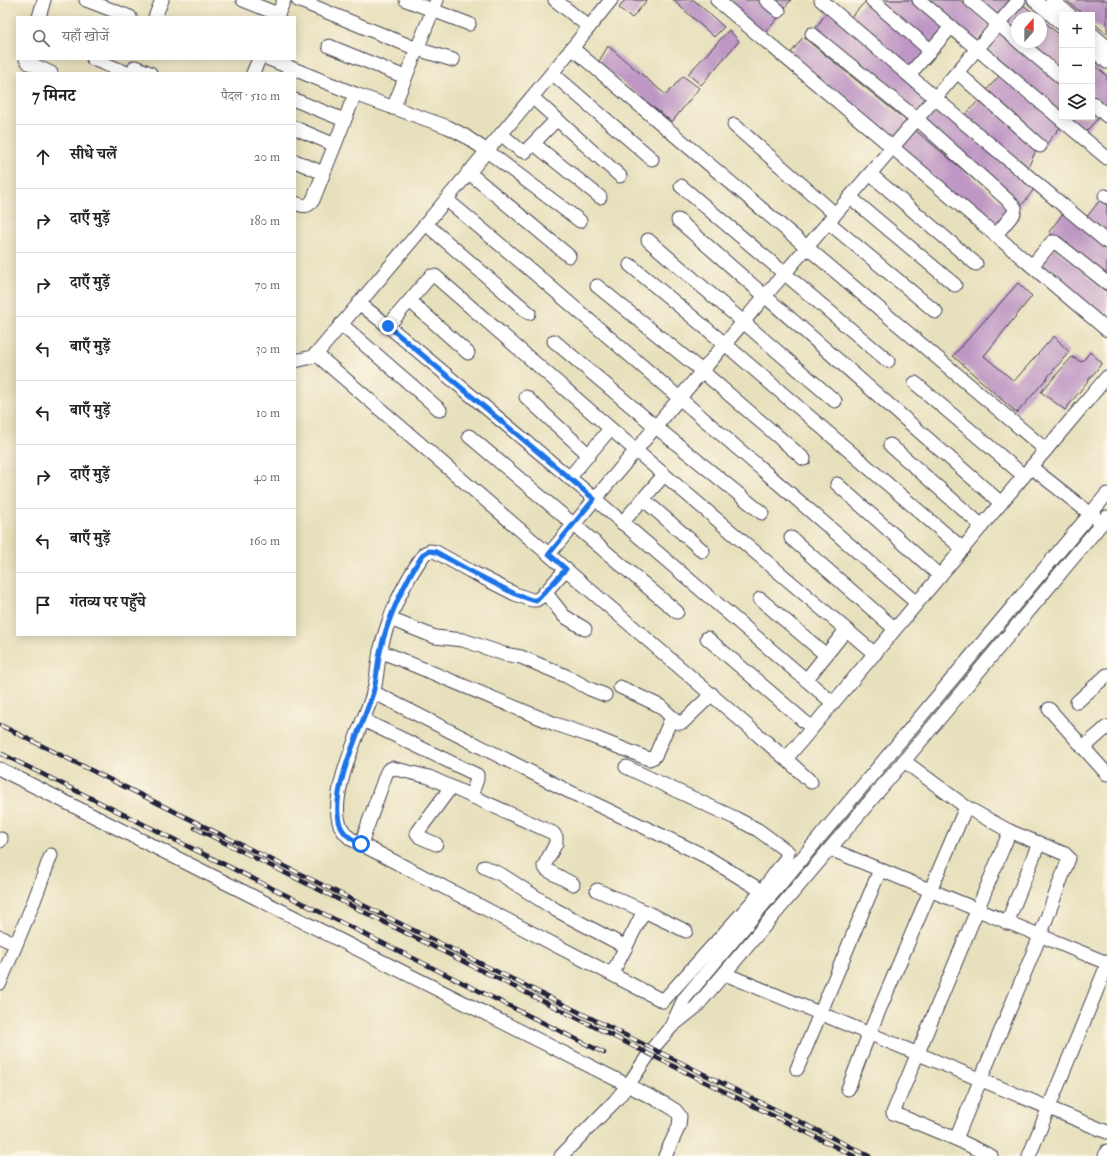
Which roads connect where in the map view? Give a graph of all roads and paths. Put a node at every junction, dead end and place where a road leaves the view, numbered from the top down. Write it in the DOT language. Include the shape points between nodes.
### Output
graph roads {
  1 [pos="44,0"];
  2 [pos="86,0"];
  3 [pos="243,0"];
  4 [pos="284,0"];
  5 [pos="298,0"];
  6 [pos="406,0"];
  7 [pos="555,0"];
  8 [pos="611,0"];
  9 [pos="717,0"];
  10 [pos="766,0"];
  11 [pos="821,0"];
  12 [pos="872,0"];
  13 [pos="919,0"];
  14 [pos="970,0"];
  15 [pos="1019,0"];
  16 [pos="1034,0"];
  17 [pos="1052,0"];
  18 [pos="158,1"];
  19 [pos="435,5"];
  20 [pos="779,11"];
  21 [pos="1066,12"];
  22 [pos="278,15"];
  23 [pos="39,16"];
  24 [pos="127,16"];
  25 [pos="155,16"];
  26 [pos="1059,21"];
  27 [pos="469,24"];
  28 [pos="998,24"];
  29 [pos="589,27"];
  30 [pos="951,27"];
  31 [pos="812,34"];
  32 [pos="1011,35"];
  33 [pos="1095,37"];
  34 [pos="329,46"];
  35 [pos="1107,47"];
  36 [pos="572,48"];
  37 [pos="977,48"];
  38 [pos="1026,48"];
  39 [pos="417,49"];
  40 [pos="930,50"];
  41 [pos="1095,52"];
  42 [pos="27,60"];
  43 [pos="97,60"];
  44 [pos="259,60"];
  45 [pos="271,60"];
  46 [pos="453,60"];
  47 [pos="1107,62"];
  48 [pos="133,68"];
  49 [pos="49,72"];
  50 [pos="147,72"];
  51 [pos="253,72"];
  52 [pos="957,72"];
  53 [pos="552,73"];
  54 [pos="909,75"];
  55 [pos="1059,75"];
  56 [pos="405,77"];
  57 [pos="355,94"];
  58 [pos="532,97"];
  59 [pos="935,97"];
  60 [pos="296,100"];
  61 [pos="1095,106"];
  62 [pos="392,108"];
  63 [pos="1107,116"];
  64 [pos="557,119"];
  65 [pos="917,119"];
  66 [pos="344,120"];
  67 [pos="734,125"];
  68 [pos="296,128"];
  69 [pos="501,134"];
  70 [pos="534,144"];
  71 [pos="335,145"];
  72 [pos="1040,146"];
  73 [pos="892,147"];
  74 [pos="487,151"];
  75 [pos="652,158"];
  76 [pos="1107,158"];
  77 [pos="296,161"];
  78 [pos="468,172"];
  79 [pos="323,173"];
  80 [pos="870,174"];
  81 [pos="620,176"];
  82 [pos="681,186"];
  83 [pos="600,197"];
  84 [pos="850,197"];
  85 [pos="447,200"];
  86 [pos="296,203"];
  87 [pos="832,218"];
  88 [pos="678,220"];
  89 [pos="580,221"];
  90 [pos="426,224"];
  91 [pos="996,235"];
  92 [pos="648,240"];
  93 [pos="1107,242"];
  94 [pos="807,247"];
  95 [pos="569,256"];
  96 [pos="976,264"];
  97 [pos="630,265"];
  98 [pos="1032,266"];
  99 [pos="785,274"];
  100 [pos="1107,283"];
  101 [pos="955,285"];
  102 [pos="597,286"];
  103 [pos="765,296"];
  104 [pos="410,301"];
  105 [pos="358,303"];
  106 [pos="936,312"];
  107 [pos="529,313"];
  108 [pos="743,322"];
  109 [pos="341,324"];
  110 [pos="388,326"];
  111 [pos="1107,330"];
  112 [pos="554,341"];
  113 [pos="725,344"];
  114 [pos="468,353"];
  115 [pos="316,354"];
  116 [pos="296,361"];
  117 [pos="888,361"];
  118 [pos="702,371"];
  119 [pos="1107,377"];
  120 [pos="915,383"];
  121 [pos="526,398"];
  122 [pos="679,398"];
  123 [pos="835,401"];
  124 [pos="440,410"];
  125 [pos="656,427"];
  126 [pos="610,429"];
  127 [pos="469,436"];
  128 [pos="890,445"];
  129 [pos="1046,450"];
  130 [pos="635,451"];
  131 [pos="589,455"];
  132 [pos="804,459"];
  133 [pos="1028,472"];
  134 [pos="664,475"];
  135 [pos="569,478"];
  136 [pos="837,484"];
  137 [pos="1107,494"];
  138 [pos="594,499"];
  139 [pos="643,499"];
  140 [pos="1001,503"];
  141 [pos="762,513"];
  142 [pos="1090,515"];
  143 [pos="1105,522"];
  144 [pos="622,523"];
  145 [pos="574,524"];
  146 [pos="982,526"];
  147 [pos="791,538"];
  148 [pos="963,549"];
  149 [pos="703,551"];
  150 [pos="549,554"];
  151 [pos="566,569"];
  152 [pos="940,576"];
  153 [pos="545,592"];
  154 [pos="760,599"];
  155 [pos="917,603"];
  156 [pos="677,612"];
  157 [pos="390,619"];
  158 [pos="586,629"];
  159 [pos="895,629"];
  160 [pos="846,630"];
  161 [pos="707,638"];
  162 [pos="380,651"];
  163 [pos="874,654"];
  164 [pos="826,655"];
  165 [pos="1107,675"];
  166 [pos="806,680"];
  167 [pos="620,687"];
  168 [pos="373,692"];
  169 [pos="712,694"];
  170 [pos="605,695"];
  171 [pos="1077,702"];
  172 [pos="833,703"];
  173 [pos="1049,709"];
  174 [pos="672,717"];
  175 [pos="363,720"];
  176 [pos="1107,727"];
  177 [pos="812,728"];
  178 [pos="1084,748"];
  179 [pos="786,759"];
  180 [pos="904,761"];
  181 [pos="626,767"];
  182 [pos="0,769"];
  183 [pos="1107,774"];
  184 [pos="811,782"];
  185 [pos="451,787"];
  186 [pos="471,796"];
  187 [pos="966,807"];
  188 [pos="1010,831"];
  189 [pos="1039,843"];
  190 [pos="361,844"];
  191 [pos="436,844"];
  192 [pos="830,849"];
  193 [pos="51,854"];
  194 [pos="484,866"];
  195 [pos="880,870"];
  196 [pos="573,884"];
  197 [pos="597,890"];
  198 [pos="762,891"];
  199 [pos="930,891"];
  200 [pos="978,910"];
  201 [pos="644,911"];
  202 [pos="1007,923"];
  203 [pos="686,931"];
  204 [pos="1040,936"];
  205 [pos="0,937"];
  206 [pos="16,944"];
  207 [pos="626,947"];
  208 [pos="1107,964"];
  209 [pos="612,974"];
  210 [pos="725,974"];
  211 [pos="0,983"];
  212 [pos="820,1013"];
  213 [pos="671,1027"];
  214 [pos="869,1034"];
  215 [pos="918,1054"];
  216 [pos="797,1069"];
  217 [pos="980,1080"];
  218 [pos="629,1084"];
  219 [pos="848,1089"];
  220 [pos="1049,1108"];
  221 [pos="1107,1132"];
  222 [pos="956,1139"];
  223 [pos="1107,1151"];
  224 [pos="561,1156"];
  225 [pos="665,1156"];
  226 [pos="991,1156"];
  227 [pos="1029,1156"];
  228 [pos="1105,1156"];
  1 -- 23 [label="street"];
  2 -- 24 [label="street"];
  3 -- 22 [label="street"];
  4 -- 22 [label="street"];
  5 -- 39 [label="street"];
  6 -- 19 [label="street"];
  7 -- 29 [label="street"];
  8 -- 29 [label="street"];
  9 -- 73 [label="street"];
  10 -- 20 [label="street"];
  11 -- 54 [label="street"];
  12 -- 40 [label="street"];
  13 -- 30 [label="street"];
  14 -- 28 [label="street"];
  15 -- 28 [label="street"];
  16 -- 26 [label="street"];
  17 -- 21 [label="street"];
  18 -- 25 [label="street"];
  19 -- 27 [label="street"];
  19 -- 39 [label="street"];
  28 -- 32 [label="street"];
  28 -- 37 [label="street"];
  29 -- 36 [label="street"];
  30 -- 37 [label="street"];
  30 -- 40 [label="street"];
  31 -- 65 [label="street"];
  33 -- 35 [label="street"];
  34 -- 56 [label="street"];
  36 -- 53 [label="street"];
  36 -- 94 [label="street"];
  37 -- 52 [label="street"];
  37 -- 76 [label="street"];
  38 -- 55 [label="street"];
  39 -- 46 [label="street"];
  39 -- 56 [label="street"];
  40 -- 54 [label="street"];
  41 -- 47 [label="street"];
  42 -- 49 [label="street"];
  43 -- 48 [label="street"];
  44 -- 51 [label="street"];
  45 -- 57 [label="street"];
  48 -- 50 [label="street"];
  52 -- 59 [label="street"];
  52 -- 72 [label="street"];
  53 -- 58 [label="street"];
  53 -- 75 [label="street"];
  54 -- 59 [label="street"];
  56 -- 62 [label="street"];
  57 -- 62 [label="street"];
  57 -- 66 [label="street"];
  58 -- 64 [label="street"];
  58 -- 69 [label="street"];
  59 -- 65 [label="street"];
  59 -- 93 [label="street"];
  60 -- 66 [label="street"];
  61 -- 63 [label="street"];
  62 -- 74 [label="street" via="448,127"];
  64 -- 70 [label="street"];
  64 -- 81 [label="street"];
  65 -- 73 [label="street"];
  65 -- 91 [label="street" via="1015,208 1014,213"];
  66 -- 71 [label="street"];
  67 -- 87 [label="street"];
  68 -- 71 [label="street"];
  69 -- 70 [label="street" via="523,152 527,152"];
  69 -- 74 [label="street"];
  70 -- 83 [label="street"];
  71 -- 79 [label="street"];
  73 -- 80 [label="street"];
  73 -- 91 [label="street"];
  74 -- 78 [label="street"];
  74 -- 89 [label="street"];
  77 -- 79 [label="street"];
  78 -- 85 [label="street"];
  78 -- 95 [label="street"];
  79 -- 86 [label="street" via="309,205"];
  80 -- 84 [label="street"];
  80 -- 96 [label="street"];
  82 -- 99 [label="street"];
  84 -- 87 [label="street"];
  84 -- 101 [label="street"];
  85 -- 90 [label="street"];
  85 -- 122 [label="street"];
  87 -- 94 [label="street"];
  87 -- 106 [label="street"];
  88 -- 103 [label="street"];
  90 -- 105 [label="street"];
  90 -- 107 [label="street"];
  91 -- 98 [label="street"];
  92 -- 108 [label="street"];
  94 -- 99 [label="street"];
  94 -- 129 [label="street"];
  97 -- 113 [label="street"];
  98 -- 100 [label="street" via="1052,242 1055,242"];
  98 -- 111 [label="street"];
  99 -- 103 [label="street"];
  99 -- 117 [label="street"];
  102 -- 118 [label="street"];
  103 -- 108 [label="street"];
  103 -- 140 [label="street"];
  104 -- 110 [label="street"];
  104 -- 114 [label="street"];
  104 -- 126 [label="street" via="431,276 435,276"];
  105 -- 109 [label="street"];
  105 -- 110 [label="street"];
  108 -- 113 [label="street"];
  108 -- 123 [label="street"];
  109 -- 115 [label="street"];
  109 -- 124 [label="street"];
  110 -- 135 [label="street"];
  112 -- 125 [label="street"];
  113 -- 118 [label="street"];
  113 -- 148 [label="street"];
  115 -- 116 [label="street"];
  115 -- 150 [label="street"];
  118 -- 122 [label="street"];
  118 -- 132 [label="street"];
  119 -- 129 [label="street"];
  120 -- 133 [label="street"];
  121 -- 131 [label="street"];
  122 -- 125 [label="street"];
  122 -- 155 [label="street"];
  125 -- 130 [label="street"];
  125 -- 141 [label="street"];
  126 -- 130 [label="street"];
  126 -- 131 [label="street"];
  127 -- 145 [label="street"];
  128 -- 146 [label="street"];
  129 -- 133 [label="street"];
  130 -- 134 [label="street"];
  130 -- 138 [label="street"];
  131 -- 135 [label="street"];
  133 -- 140 [label="street"];
  133 -- 142 [label="street"];
  134 -- 139 [label="street"];
  134 -- 160 [label="street"];
  135 -- 138 [label="street"];
  136 -- 152 [label="street"];
  137 -- 142 [label="street"];
  138 -- 144 [label="street"];
  138 -- 145 [label="street"];
  139 -- 144 [label="street"];
  139 -- 149 [label="street"];
  140 -- 146 [label="street"];
  142 -- 143 [label="street"];
  142 -- 213 [label="street" via="684,999"];
  143 -- 180 [label="street"];
  144 -- 166 [label="street"];
  145 -- 150 [label="street"];
  145 -- 156 [label="street"];
  146 -- 148 [label="street"];
  147 -- 159 [label="street"];
  148 -- 152 [label="street"];
  150 -- 151 [label="street"];
  151 -- 153 [label="street"];
  151 -- 169 [label="street"];
  152 -- 155 [label="street"];
  153 -- 157 [label="street" via="536,600 524,598 430,551 425,553 406,582"];
  153 -- 158 [label="street" via="564,616"];
  154 -- 164 [label="street"];
  155 -- 159 [label="street"];
  157 -- 162 [label="street"];
  157 -- 170 [label="street" via="435,637 463,640 521,657"];
  159 -- 163 [label="street"];
  160 -- 163 [label="street"];
  160 -- 164 [label="street"];
  161 -- 177 [label="street"];
  162 -- 168 [label="street"];
  162 -- 174 [label="street" via="555,724 649,759 656,754"];
  163 -- 172 [label="street"];
  164 -- 166 [label="street"];
  165 -- 171 [label="street"];
  166 -- 172 [label="street"];
  167 -- 174 [label="street" via="660,706"];
  168 -- 175 [label="street"];
  168 -- 198 [label="street" via="568,791 705,856"];
  169 -- 174 [label="street" via="684,722 680,723"];
  169 -- 179 [label="street"];
  172 -- 177 [label="street"];
  173 -- 178 [label="street"];
  175 -- 186 [label="street" via="477,775"];
  175 -- 190 [label="street" via="345,767 338,804 338,821 343,831"];
  176 -- 178 [label="street"];
  177 -- 179 [label="street"];
  178 -- 183 [label="street"];
  179 -- 184 [label="street"];
  180 -- 187 [label="street"];
  180 -- 192 [label="street"];
  181 -- 198 [label="street" via="735,818 758,830 786,850 788,857"];
  182 -- 218 [label="street"];
  185 -- 186 [label="street"];
  185 -- 190 [label="street" via="392,768 388,770"];
  185 -- 191 [label="street" via="417,833"];
  186 -- 196 [label="street" via="553,833 556,843 544,866"];
  187 -- 188 [label="street"];
  187 -- 199 [label="street"];
  188 -- 189 [label="street"];
  188 -- 200 [label="street"];
  189 -- 202 [label="street"];
  189 -- 204 [label="street" via="1066,854 1069,858"];
  190 -- 209 [label="street"];
  192 -- 195 [label="street"];
  192 -- 210 [label="street"];
  193 -- 206 [label="street"];
  194 -- 207 [label="street" via="556,910"];
  195 -- 199 [label="street"];
  195 -- 212 [label="street"];
  197 -- 201 [label="street"];
  198 -- 209 [label="street" via="663,1000"];
  199 -- 200 [label="street"];
  199 -- 214 [label="street"];
  200 -- 202 [label="street"];
  200 -- 215 [label="street"];
  201 -- 203 [label="street"];
  201 -- 207 [label="street"];
  202 -- 204 [label="street"];
  204 -- 208 [label="street"];
  204 -- 217 [label="street"];
  205 -- 206 [label="street"];
  206 -- 211 [label="street"];
  207 -- 209 [label="street"];
  208 -- 220 [label="street"];
  210 -- 212 [label="street"];
  210 -- 213 [label="street" via="696,1007"];
  212 -- 214 [label="street"];
  212 -- 216 [label="street"];
  213 -- 218 [label="street" via="653,1048"];
  214 -- 215 [label="street"];
  214 -- 219 [label="street"];
  215 -- 217 [label="street"];
  215 -- 222 [label="street" via="893,1113"];
  217 -- 220 [label="street"];
  217 -- 222 [label="street"];
  218 -- 224 [label="street"];
  218 -- 225 [label="street" via="675,1110 680,1116 679,1126"];
  220 -- 221 [label="street"];
  220 -- 227 [label="street"];
  222 -- 226 [label="street"];
  223 -- 228 [label="street"];
}
